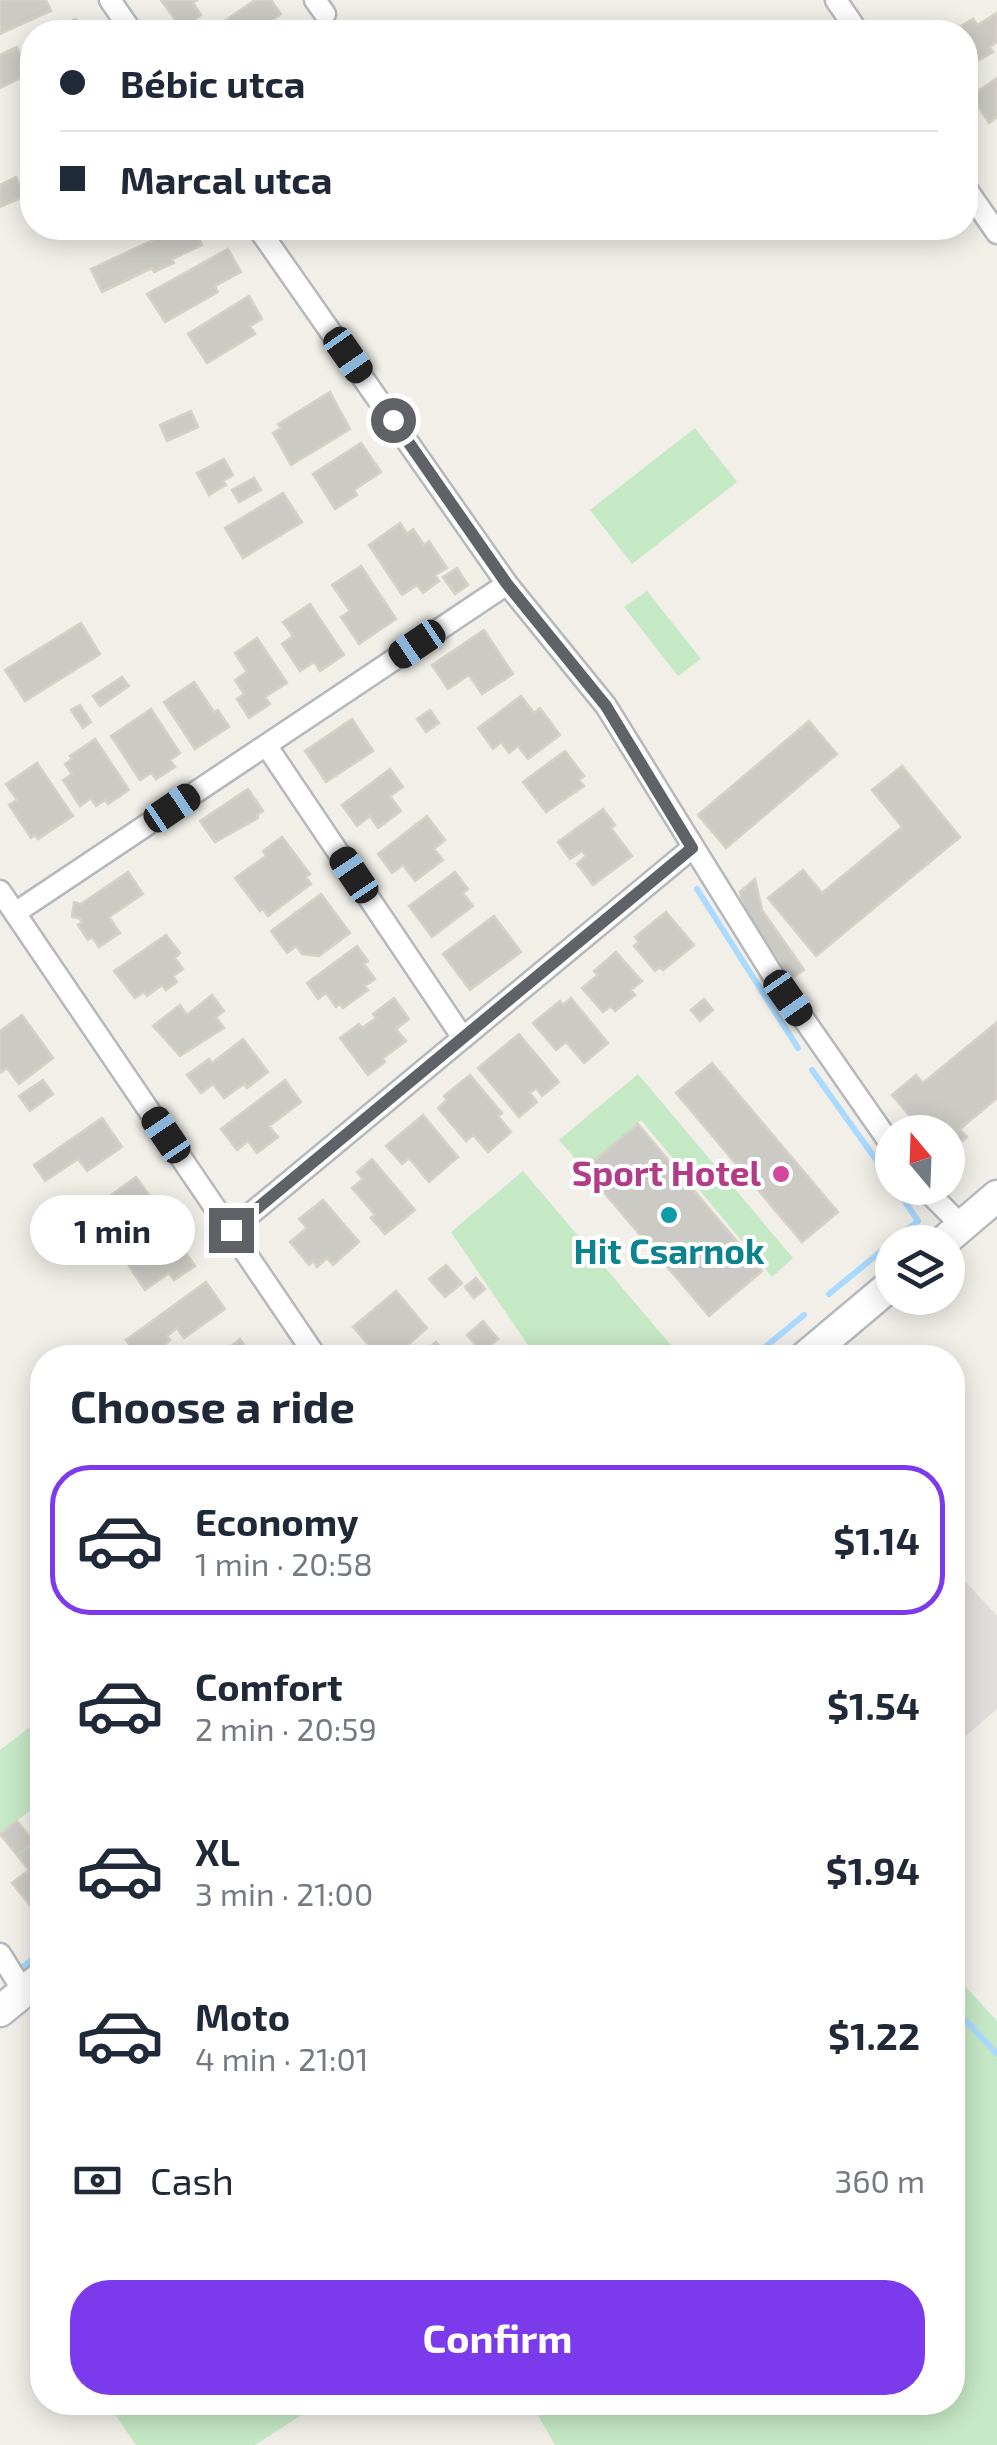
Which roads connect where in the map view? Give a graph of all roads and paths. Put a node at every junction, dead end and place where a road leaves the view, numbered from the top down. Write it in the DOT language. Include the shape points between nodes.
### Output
graph roads {
  1 [pos="978,206"];
  2 [pos="997,233"];
  3 [pos="266,240"];
  4 [pos="507,584"];
  5 [pos="266,745"];
  6 [pos="692,848"];
  7 [pos="0,891"];
  8 [pos="15,913"];
  9 [pos="464,1038"];
  10 [pos="875,1122"];
  11 [pos="997,1196"];
  12 [pos="963,1225"];
  13 [pos="231,1230"];
  14 [pos="875,1298"];
  15 [pos="308,1345"];
  16 [pos="819,1345"];
  17 [pos="0,1954"];
  18 [pos="30,1982"];
  19 [pos="30,1987"];
  20 [pos="0,2011"];
  1 -- 2 [label="street"];
  3 -- 4 [label="street"];
  4 -- 5 [label="street"];
  4 -- 6 [label="street" via="606,706"];
  5 -- 8 [label="street"];
  5 -- 9 [label="street"];
  6 -- 9 [label="street"];
  6 -- 10 [label="street"];
  7 -- 8 [label="street"];
  8 -- 13 [label="street"];
  9 -- 13 [label="street"];
  11 -- 12 [label="street"];
  13 -- 15 [label="street"];
  14 -- 16 [label="street"];
  17 -- 18 [label="street"];
  19 -- 20 [label="street"];
}
